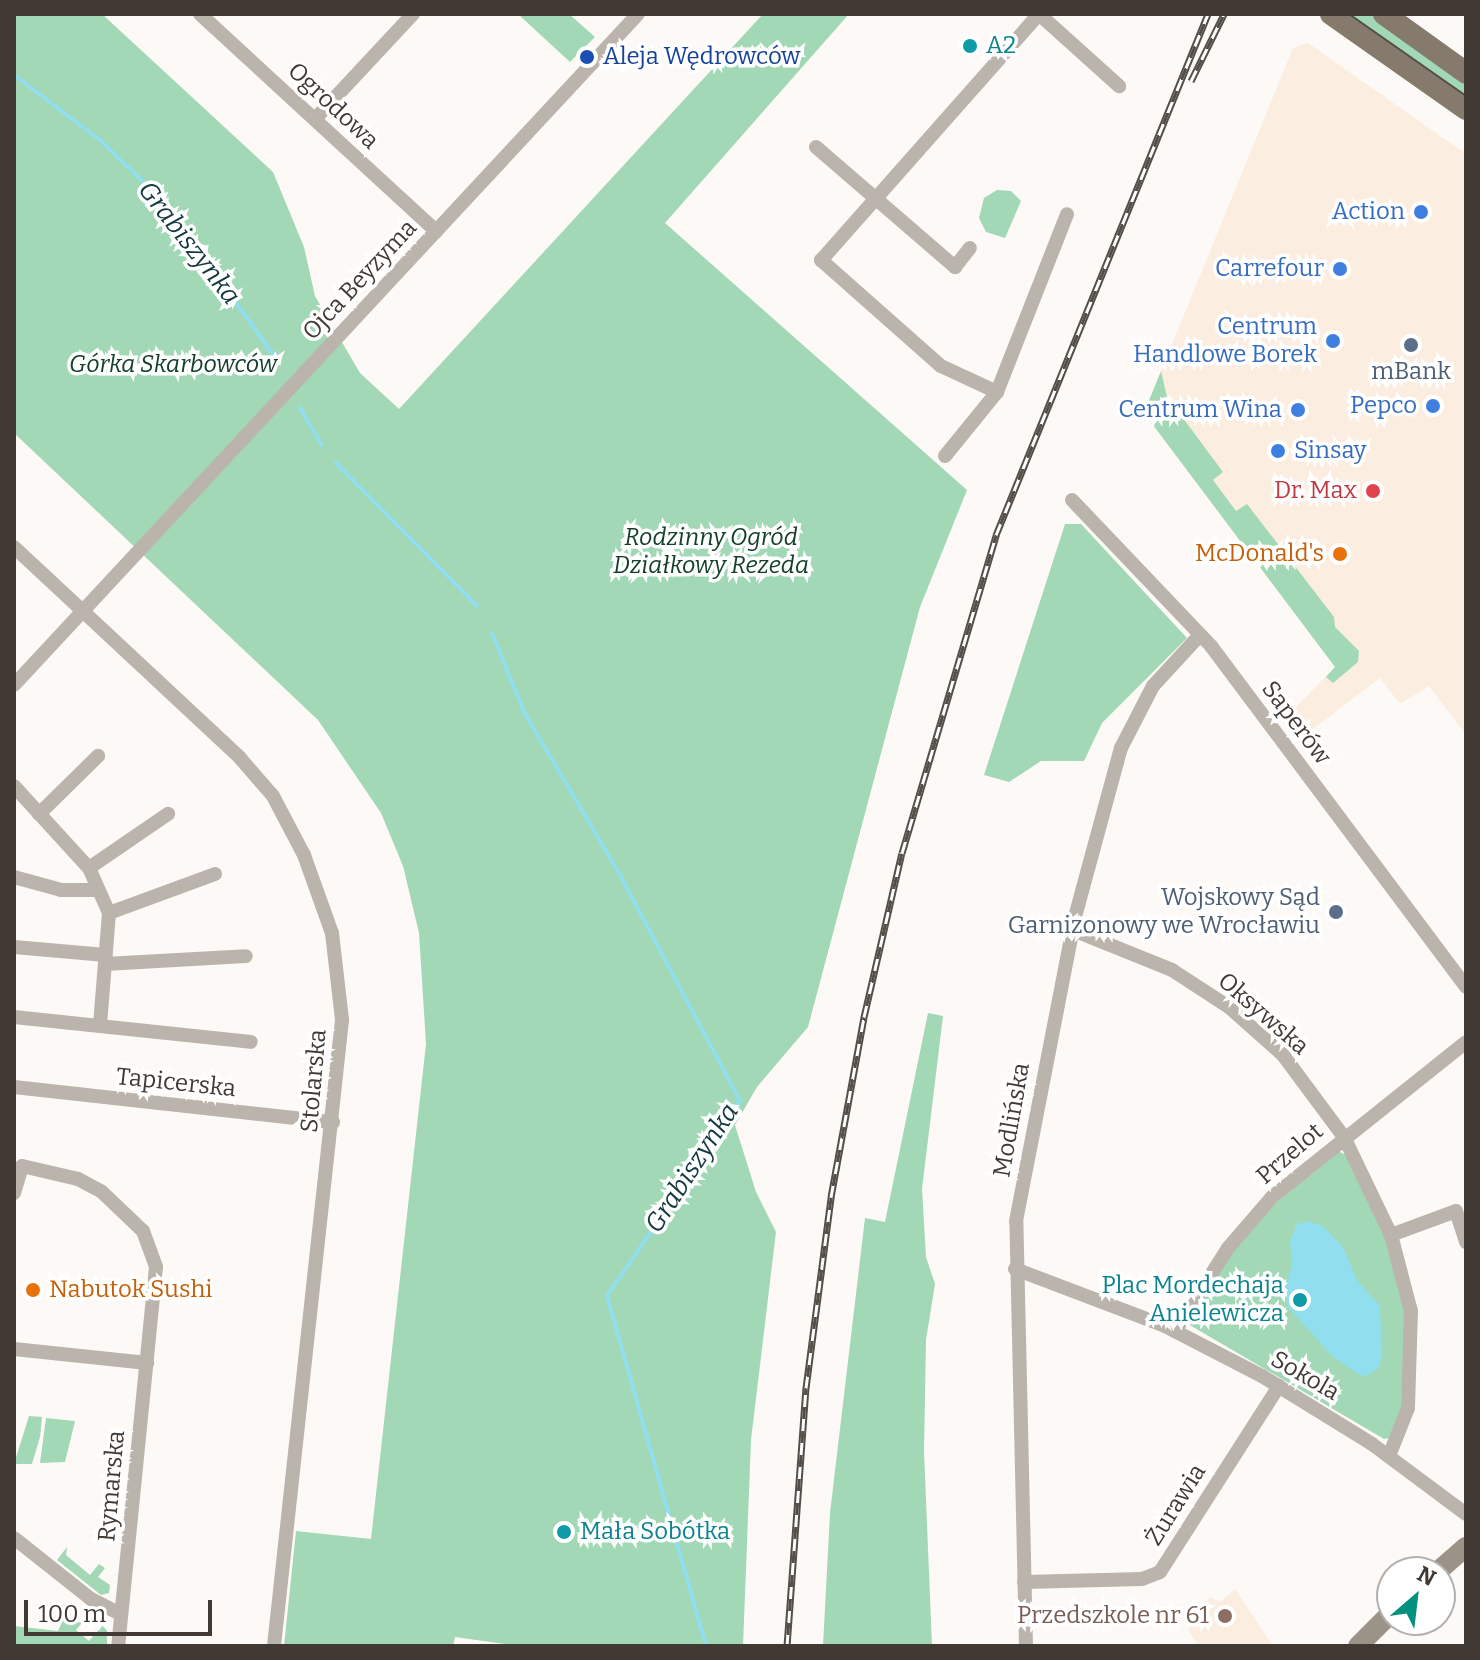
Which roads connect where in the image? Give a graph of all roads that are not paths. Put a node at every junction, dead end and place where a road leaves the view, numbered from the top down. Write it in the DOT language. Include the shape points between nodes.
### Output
graph roads {
  1 [pos="201,14"];
  2 [pos="413,14"];
  3 [pos="638,14"];
  4 [pos="1039,14"];
  5 [pos="1331,14"];
  6 [pos="1384,14"];
  7 [pos="1466,73"];
  8 [pos="1119,86"];
  9 [pos="1466,109"];
  10 [pos="315,119"];
  11 [pos="816,147"];
  12 [pos="877,198"];
  13 [pos="1067,214"];
  14 [pos="436,231"];
  15 [pos="970,248"];
  16 [pos="997,392"];
  17 [pos="945,456"];
  18 [pos="1072,500"];
  19 [pos="14,547"];
  20 [pos="82,612"];
  21 [pos="1199,636"];
  22 [pos="14,685"];
  23 [pos="98,756"];
  24 [pos="14,786"];
  25 [pos="39,814"];
  26 [pos="168,814"];
  27 [pos="89,868"];
  28 [pos="215,874"];
  29 [pos="14,877"];
  30 [pos="98,890"];
  31 [pos="109,913"];
  32 [pos="1073,930"];
  33 [pos="14,947"];
  34 [pos="246,956"];
  35 [pos="106,959"];
  36 [pos="1466,987"];
  37 [pos="14,1017"];
  38 [pos="100,1026"];
  39 [pos="251,1042"];
  40 [pos="1466,1042"];
  41 [pos="14,1087"];
  42 [pos="333,1122"];
  43 [pos="1344,1137"];
  44 [pos="14,1193"];
  45 [pos="1391,1235"];
  46 [pos="1466,1242"];
  47 [pos="1015,1269"];
  48 [pos="1175,1331"];
  49 [pos="14,1349"];
  50 [pos="147,1363"];
  51 [pos="1279,1386"];
  52 [pos="1389,1456"];
  53 [pos="1466,1514"];
  54 [pos="14,1538"];
  55 [pos="1024,1582"];
  56 [pos="120,1614"];
  57 [pos="1376,1628"];
  58 [pos="118,1646"];
  59 [pos="274,1646"];
  60 [pos="1026,1646"];
  61 [pos="1358,1646"];
  1 -- 10 [label="street, Ogrodowa"];
  2 -- 10 [label="street"];
  3 -- 14 [label="street, Ojca Beyzyma"];
  4 -- 8 [label="street"];
  4 -- 12 [label="street"];
  5 -- 9 [label="main road"];
  6 -- 7 [label="main road"];
  10 -- 14 [label="street, Ogrodowa"];
  11 -- 12 [label="street"];
  12 -- 15 [label="street" via="955,267"];
  12 -- 16 [label="street" via="821,260 941,366"];
  13 -- 16 [label="street"];
  14 -- 20 [label="street, Ojca Beyzyma"];
  16 -- 17 [label="street"];
  18 -- 21 [label="street, Saperów"];
  19 -- 20 [label="street, Stolarska"];
  20 -- 22 [label="street, Ojca Beyzyma"];
  20 -- 42 [label="street, Stolarska" via="240,758 273,796 304,855 332,933 342,1020"];
  21 -- 32 [label="street, Modlińska" via="1153,686 1121,748"];
  21 -- 36 [label="street, Saperów"];
  23 -- 25 [label="street"];
  24 -- 25 [label="street"];
  25 -- 27 [label="street"];
  26 -- 27 [label="street"];
  27 -- 30 [label="street"];
  28 -- 31 [label="street"];
  29 -- 30 [label="street" via="61,890"];
  30 -- 31 [label="street"];
  31 -- 35 [label="street"];
  32 -- 43 [label="street, Oksywska" via="1162,964 1229,1007 1283,1055"];
  32 -- 47 [label="street, Modlińska" via="1016,1221"];
  33 -- 35 [label="street"];
  34 -- 35 [label="street"];
  35 -- 38 [label="street"];
  37 -- 38 [label="street"];
  38 -- 39 [label="street"];
  40 -- 43 [label="street, Przelot"];
  41 -- 42 [label="street, Tapicerska"];
  42 -- 59 [label="street, Stolarska"];
  43 -- 45 [label="street, Oksywska"];
  43 -- 48 [label="street, Przelot" via="1250,1221"];
  44 -- 50 [label="street, Rymarska" via="22,1166 61,1174 102,1192 143,1231 156,1267"];
  45 -- 46 [label="street" via="1456,1211"];
  45 -- 52 [label="street, Oksywska" via="1409,1301 1413,1368 1405,1420"];
  47 -- 48 [label="street, Sokola"];
  47 -- 55 [label="street, Modlińska"];
  48 -- 51 [label="street, Sokola"];
  49 -- 50 [label="street"];
  50 -- 56 [label="street, Rymarska"];
  51 -- 52 [label="street, Sokola"];
  51 -- 55 [label="street, Żurawia" via="1160,1572 1142,1579"];
  52 -- 53 [label="street, Sokola"];
  54 -- 56 [label="street" via="91,1599"];
  55 -- 60 [label="street, Modlińska"];
  56 -- 58 [label="street, Rymarska"];
  57 -- 61 [label="street"];
}
